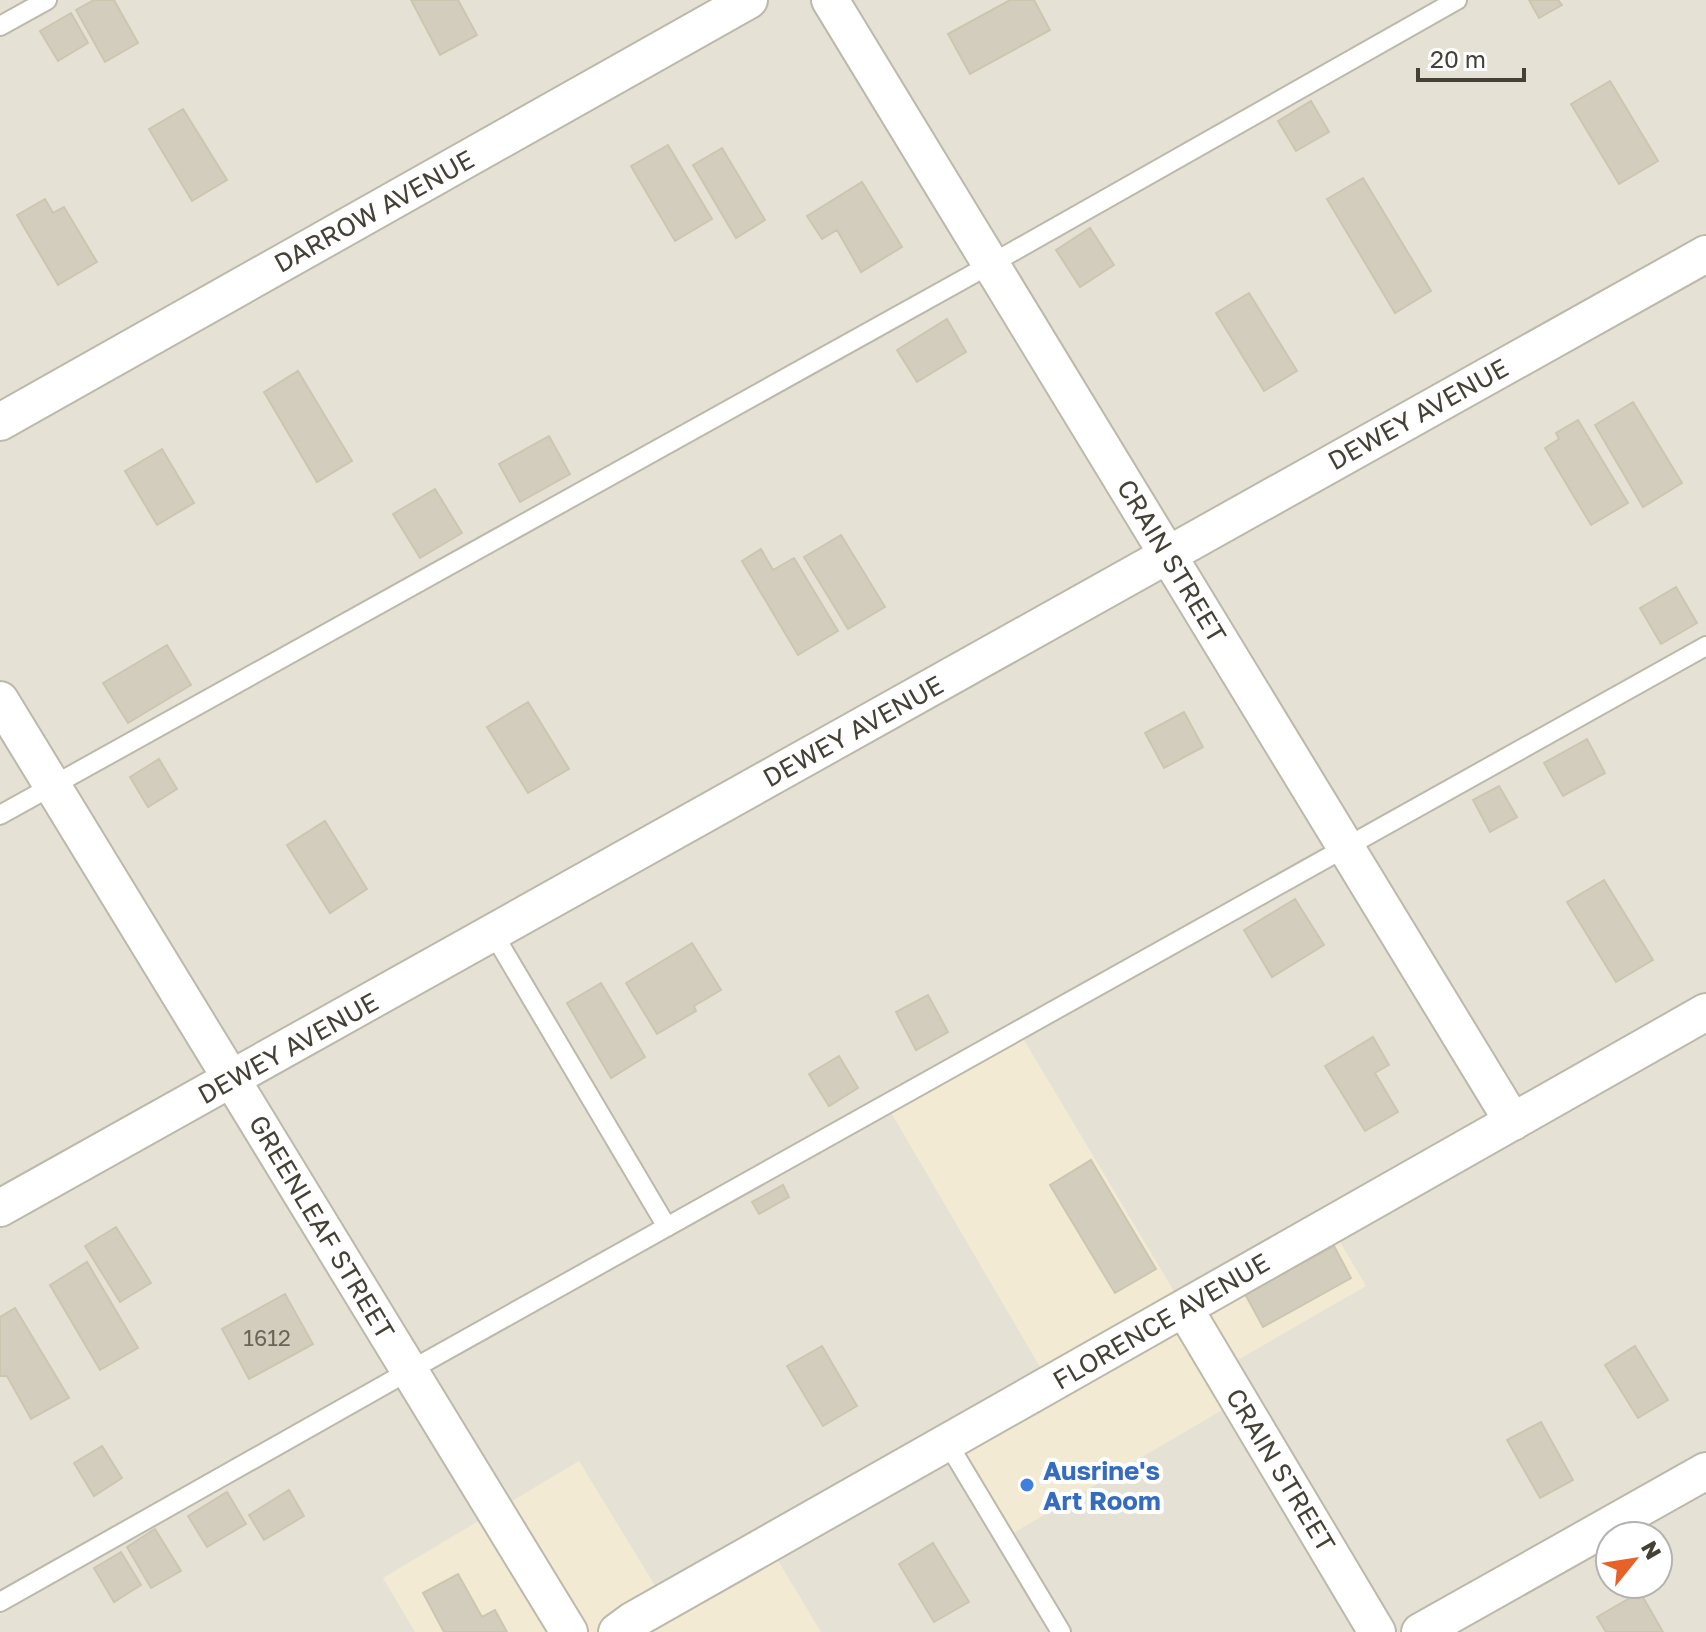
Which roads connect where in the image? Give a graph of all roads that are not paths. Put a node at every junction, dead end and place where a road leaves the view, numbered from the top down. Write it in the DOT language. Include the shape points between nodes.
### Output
graph roads {
  1 [pos="47,0"];
  2 [pos="749,0"];
  3 [pos="830,0"];
  4 [pos="1457,0"];
  5 [pos="0,26"];
  6 [pos="1706,254"];
  7 [pos="991,264"];
  8 [pos="0,422"];
  9 [pos="1168,554"];
  10 [pos="1706,646"];
  11 [pos="0,700"];
  12 [pos="52,786"];
  13 [pos="0,815"];
  14 [pos="1346,847"];
  15 [pos="493,933"];
  16 [pos="1706,1012"];
  17 [pos="232,1079"];
  18 [pos="1513,1122"];
  19 [pos="0,1208"];
  20 [pos="667,1227"];
  21 [pos="1184,1308"];
  22 [pos="409,1371"];
  23 [pos="947,1442"];
  24 [pos="1706,1471"];
  25 [pos="0,1602"];
  26 [pos="569,1632"];
  27 [pos="617,1632"];
  28 [pos="1061,1632"];
  29 [pos="1377,1632"];
  30 [pos="1420,1632"];
  1 -- 5 [label="lane"];
  2 -- 8 [label="street, DARROW AVENUE"];
  3 -- 7 [label="street, CRAIN STREET"];
  4 -- 7 [label="lane"];
  6 -- 9 [label="street, DEWEY AVENUE"];
  7 -- 9 [label="street, CRAIN STREET"];
  7 -- 12 [label="lane"];
  9 -- 14 [label="street, CRAIN STREET"];
  9 -- 15 [label="street, DEWEY AVENUE"];
  10 -- 14 [label="lane"];
  11 -- 12 [label="street, GREENLEAF STREET"];
  12 -- 13 [label="lane"];
  12 -- 17 [label="street, GREENLEAF STREET"];
  14 -- 18 [label="street, CRAIN STREET"];
  14 -- 20 [label="lane"];
  15 -- 17 [label="street, DEWEY AVENUE"];
  15 -- 20 [label="lane"];
  16 -- 18 [label="street, FLORENCE AVENUE"];
  17 -- 19 [label="street, DEWEY AVENUE"];
  17 -- 22 [label="street, GREENLEAF STREET"];
  18 -- 21 [label="street, FLORENCE AVENUE"];
  20 -- 22 [label="lane"];
  21 -- 23 [label="street, FLORENCE AVENUE"];
  21 -- 29 [label="street, CRAIN STREET"];
  22 -- 25 [label="lane"];
  22 -- 26 [label="street, GREENLEAF STREET"];
  23 -- 27 [label="street, FLORENCE AVENUE"];
  23 -- 28 [label="lane"];
  24 -- 30 [label="street"];
}
